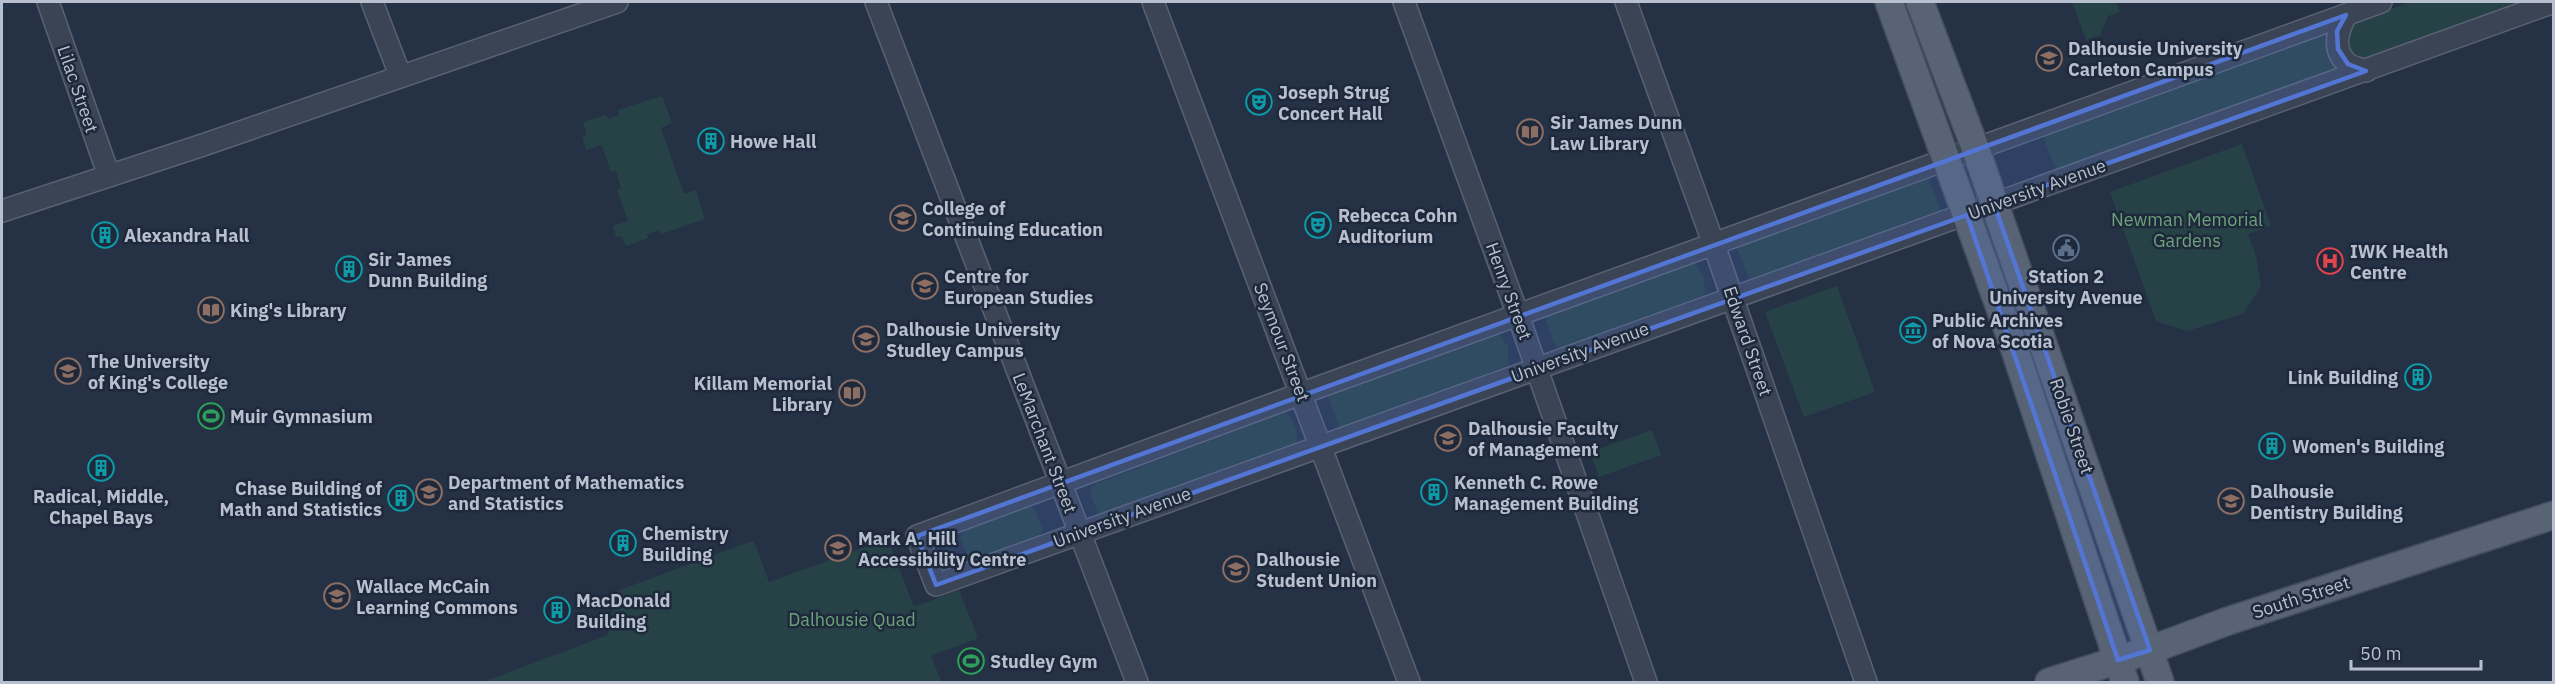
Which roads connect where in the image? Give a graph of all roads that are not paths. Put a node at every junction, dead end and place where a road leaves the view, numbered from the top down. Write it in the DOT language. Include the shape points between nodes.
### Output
graph roads {
  1 [pos="48,2"];
  2 [pos="372,2"];
  3 [pos="617,2"];
  4 [pos="876,2"];
  5 [pos="1153,2"];
  6 [pos="1404,2"];
  7 [pos="1626,2"];
  8 [pos="1889,2"];
  9 [pos="1920,2"];
  10 [pos="2381,2"];
  11 [pos="2553,2"];
  12 [pos="592,6"];
  13 [pos="2346,15"];
  14 [pos="2366,71"];
  15 [pos="400,75"];
  16 [pos="1976,150"];
  17 [pos="1947,160"];
  18 [pos="109,176"];
  19 [pos="1994,204"];
  20 [pos="2,211"];
  21 [pos="1967,214"];
  22 [pos="1714,245"];
  23 [pos="1733,297"];
  24 [pos="1518,315"];
  25 [pos="1536,368"];
  26 [pos="1302,393"];
  27 [pos="1322,446"];
  28 [pos="1060,482"];
  29 [pos="2553,515"];
  30 [pos="1080,533"];
  31 [pos="2150,650"];
  32 [pos="2122,671"];
  33 [pos="1137,682"];
  34 [pos="1409,682"];
  35 [pos="1646,682"];
  36 [pos="1866,682"];
  37 [pos="2049,682"];
  38 [pos="2160,682"];
  1 -- 18 [label="street, Lilac Street"];
  2 -- 15 [label="street"];
  3 -- 12 [label="street"];
  4 -- 28 [label="street, LeMarchant Street"];
  5 -- 26 [label="street, Seymour Street"];
  6 -- 24 [label="street, Henry Street"];
  7 -- 22 [label="street, Edward Street"];
  8 -- 17 [label="main road, Robie Street"];
  9 -- 16 [label="main road, Robie Street"];
  10 -- 13 [label="street, University Avenue"];
  11 -- 14 [label="street, University Avenue"];
  12 -- 15 [label="street"];
  13 -- 14 [label="street" via="2337,31 2338,49 2348,64"];
  13 -- 16 [label="street, University Avenue"];
  14 -- 19 [label="street, University Avenue"];
  15 -- 18 [label="street"];
  16 -- 17 [label="street, University Avenue"];
  16 -- 19 [label="main road, Robie Street"];
  17 -- 21 [label="main road, Robie Street"];
  17 -- 22 [label="street, University Avenue"];
  18 -- 20 [label="street"];
  19 -- 21 [label="street, University Avenue"];
  19 -- 31 [label="main road, Robie Street"];
  21 -- 23 [label="street, University Avenue"];
  21 -- 32 [label="main road, Robie Street"];
  22 -- 23 [label="street, Edward Street"];
  22 -- 24 [label="street, University Avenue"];
  23 -- 25 [label="street, University Avenue"];
  23 -- 36 [label="street, Edward Street"];
  24 -- 25 [label="street, Henry Street"];
  24 -- 26 [label="street, University Avenue"];
  25 -- 27 [label="street, University Avenue"];
  25 -- 35 [label="street, Henry Street"];
  26 -- 27 [label="street, Seymour Street"];
  26 -- 28 [label="street, University Avenue"];
  27 -- 30 [label="street, University Avenue"];
  27 -- 34 [label="street, Seymour Street"];
  28 -- 30 [label="street, LeMarchant Street"];
  28 -- 30 [label="street, University Avenue" via="917,536 932,575 936,585"];
  29 -- 31 [label="main road, South Street"];
  30 -- 33 [label="street, LeMarchant Street"];
  31 -- 32 [label="main road, South Street"];
  31 -- 38 [label="main road, Robie Street"];
  32 -- 37 [label="main road, South Street"];
}
